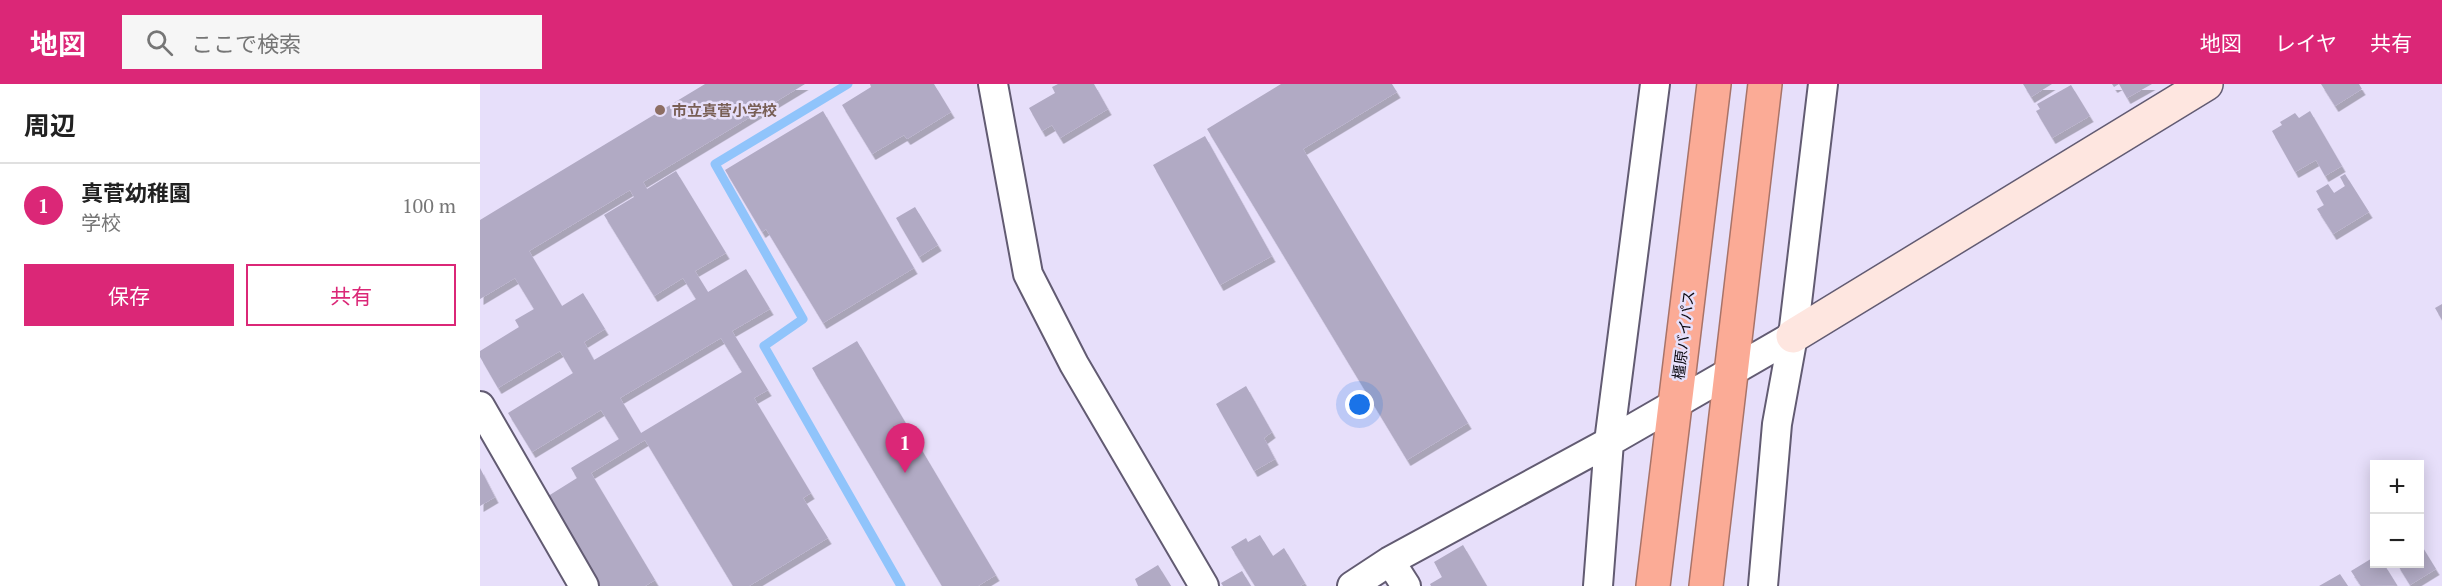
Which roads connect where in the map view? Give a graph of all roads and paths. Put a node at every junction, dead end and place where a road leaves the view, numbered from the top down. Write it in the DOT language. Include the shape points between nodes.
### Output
graph roads {
  1 [pos="993,84"];
  2 [pos="1654,84"];
  3 [pos="1714,84"];
  4 [pos="1765,84"];
  5 [pos="1823,84"];
  6 [pos="2206,84"];
  7 [pos="1793,336"];
  8 [pos="1731,373"];
  9 [pos="1674,404"];
  10 [pos="480,406"];
  11 [pos="1610,442"];
  12 [pos="1390,561"];
  13 [pos="584,586"];
  14 [pos="1204,586"];
  15 [pos="1352,586"];
  16 [pos="1406,586"];
  17 [pos="1598,586"];
  18 [pos="1653,586"];
  19 [pos="1706,586"];
  20 [pos="1763,586"];
  1 -- 14 [label="street" via="1028,274 1074,364"];
  2 -- 11 [label="street"];
  3 -- 9 [label="highway, 橿原バイパス"];
  4 -- 8 [label="highway"];
  5 -- 7 [label="street"];
  6 -- 7 [label="street"];
  7 -- 8 [label="street"];
  7 -- 20 [label="street" via="1777,424"];
  8 -- 9 [label="street"];
  8 -- 19 [label="highway"];
  9 -- 11 [label="street"];
  9 -- 18 [label="highway, 橿原バイパス"];
  10 -- 13 [label="street"];
  11 -- 12 [label="street"];
  11 -- 17 [label="street"];
  12 -- 15 [label="street"];
  12 -- 16 [label="street"];
}
